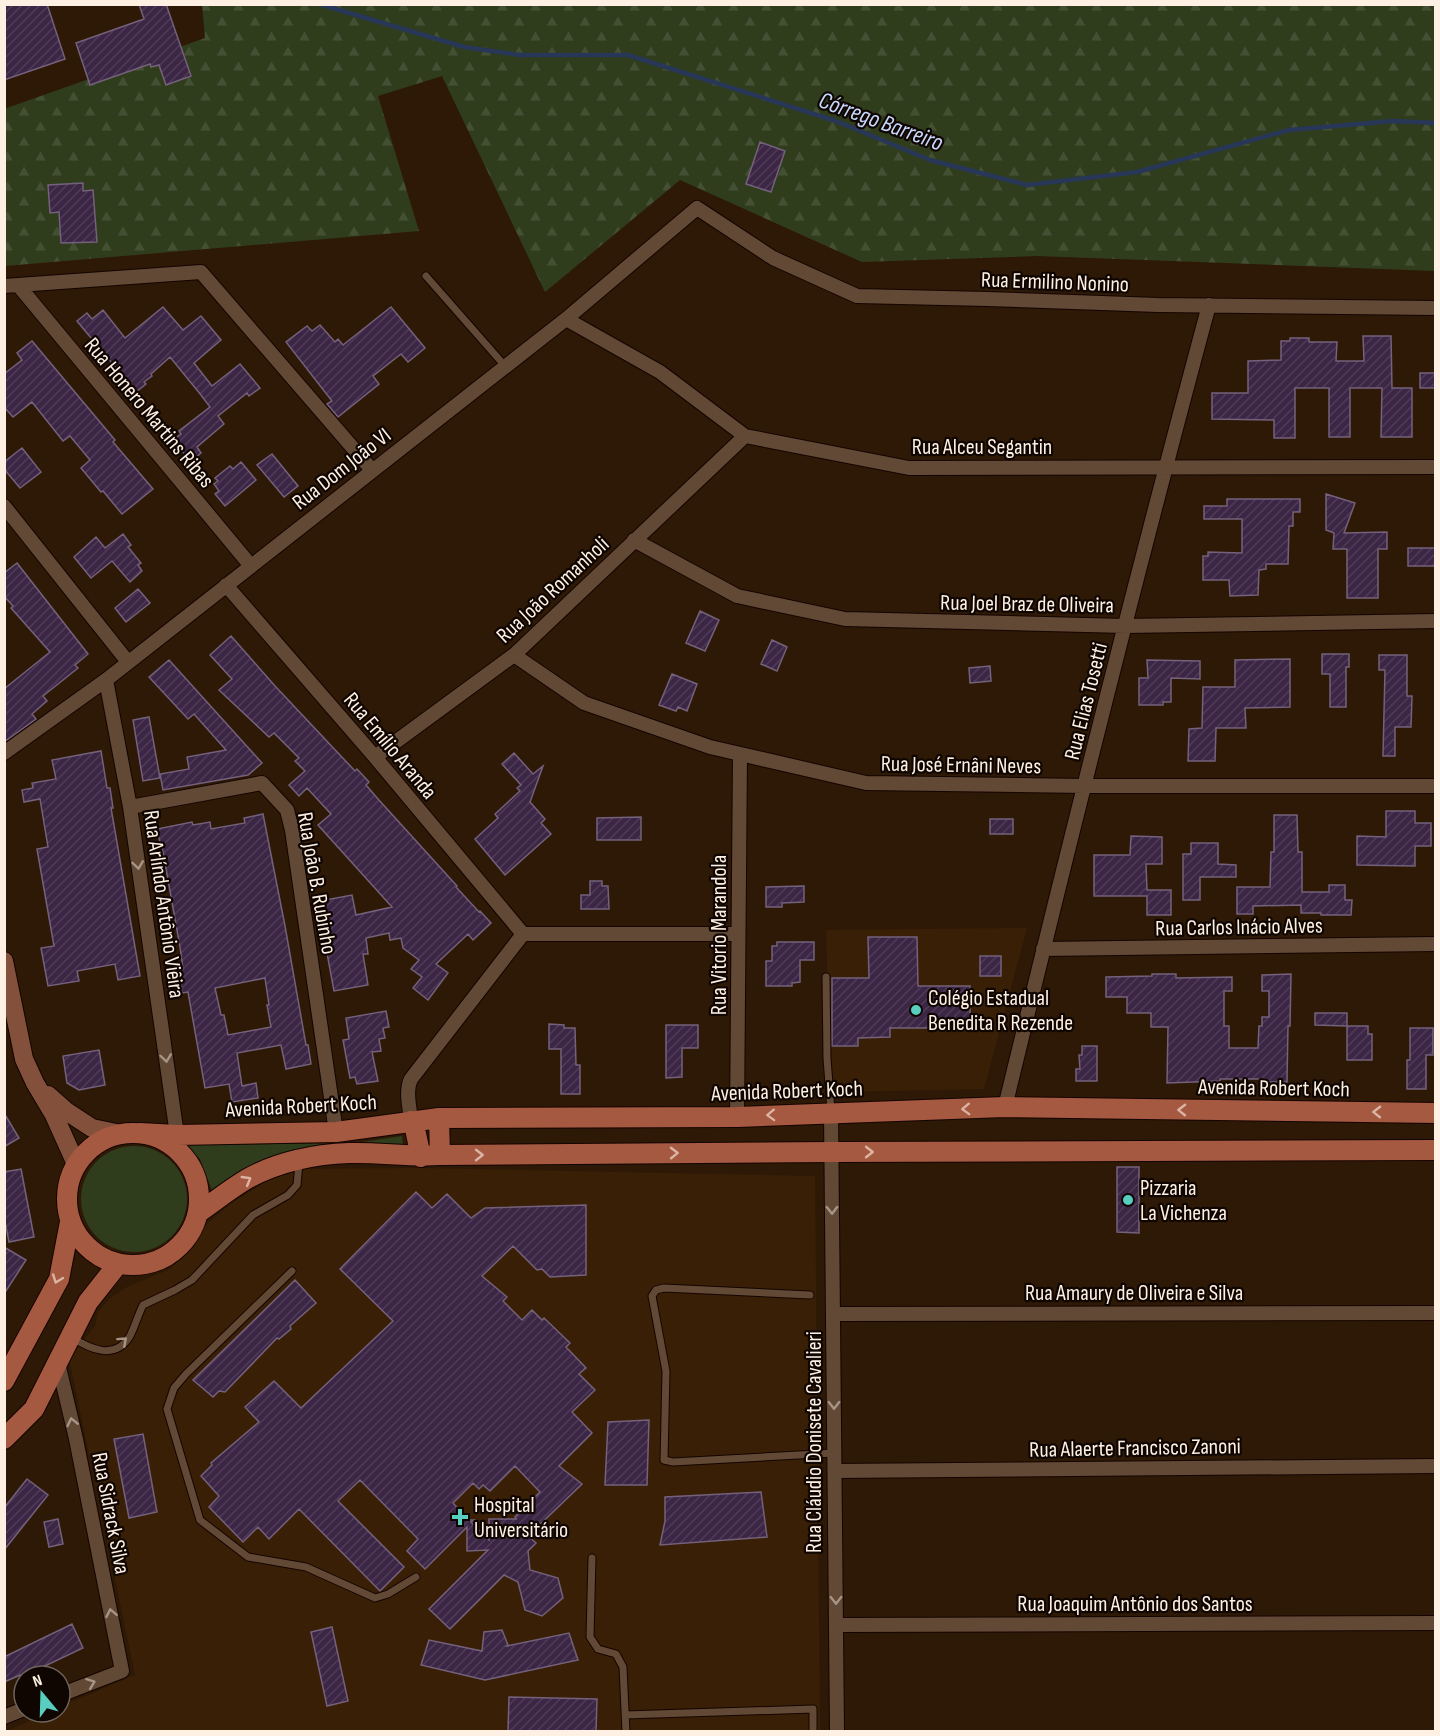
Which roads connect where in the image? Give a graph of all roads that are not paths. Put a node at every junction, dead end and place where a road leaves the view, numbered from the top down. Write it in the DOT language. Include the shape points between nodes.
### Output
graph roads {
  1 [pos="697,208"];
  2 [pos="426,276"];
  3 [pos="11,285"];
  4 [pos="1209,305"];
  5 [pos="1436,308"];
  6 [pos="566,319"];
  7 [pos="505,366"];
  8 [pos="744,436"];
  9 [pos="1436,467"];
  10 [pos="1166,468"];
  11 [pos="372,470"];
  12 [pos="4,506"];
  13 [pos="634,540"];
  14 [pos="251,566"];
  15 [pos="226,585"];
  16 [pos="1436,621"];
  17 [pos="1125,626"];
  18 [pos="514,655"];
  19 [pos="128,662"];
  20 [pos="106,680"];
  21 [pos="4,753"];
  22 [pos="740,754"];
  23 [pos="375,757"];
  24 [pos="1085,786"];
  25 [pos="1436,786"];
  26 [pos="130,807"];
  27 [pos="523,934"];
  28 [pos="738,934"];
  29 [pos="1436,944"];
  30 [pos="1043,949"];
  31 [pos="4,961"];
  32 [pos="826,977"];
  33 [pos="35,1083"];
  34 [pos="1005,1107"];
  35 [pos="831,1113"];
  36 [pos="1436,1113"];
  37 [pos="737,1117"];
  38 [pos="439,1118"];
  39 [pos="411,1121"];
  40 [pos="336,1132"];
  41 [pos="131,1133"];
  42 [pos="177,1135"];
  43 [pos="1436,1150"];
  44 [pos="831,1152"];
  45 [pos="430,1156"];
  46 [pos="299,1159"];
  47 [pos="76,1164"];
  48 [pos="198,1213"];
  49 [pos="70,1222"];
  50 [pos="118,1264"];
  51 [pos="292,1271"];
  52 [pos="810,1295"];
  53 [pos="1436,1313"];
  54 [pos="833,1314"];
  55 [pos="71,1337"];
  56 [pos="58,1363"];
  57 [pos="4,1381"];
  58 [pos="4,1439"];
  59 [pos="834,1453"];
  60 [pos="1436,1466"];
  61 [pos="835,1471"];
  62 [pos="592,1558"];
  63 [pos="416,1577"];
  64 [pos="1436,1623"];
  65 [pos="836,1625"];
  66 [pos="72,1690"];
  67 [pos="626,1715"];
  68 [pos="626,1731"];
  69 [pos="813,1731"];
  70 [pos="837,1731"];
  1 -- 4 [label="street, Rua Ermilino Nonino" via="773,258 857,296"];
  1 -- 6 [label="street, Rua Dom João VI"];
  2 -- 7 [label="lane"];
  3 -- 11 [label="street" via="201,272"];
  3 -- 14 [label="street, Rua Honero Martins Ribas"];
  4 -- 5 [label="street, Rua Ermilino Nonino"];
  4 -- 10 [label="street, Rua Elias Tosetti"];
  6 -- 7 [label="street, Rua Dom João VI"];
  6 -- 8 [label="street, Rua Alceu Segantin" via="660,372"];
  7 -- 11 [label="street, Rua Dom João VI"];
  8 -- 10 [label="street, Rua Alceu Segantin" via="909,468"];
  8 -- 13 [label="street, Rua João Romanholi"];
  9 -- 10 [label="street, Rua Alceu Segantin"];
  10 -- 17 [label="street, Rua Elias Tosetti"];
  11 -- 14 [label="street, Rua Dom João VI"];
  12 -- 19 [label="street"];
  13 -- 17 [label="street, Rua Joel Braz de Oliveira" via="737,596 845,619"];
  13 -- 18 [label="street, Rua João Romanholi"];
  14 -- 15 [label="street, Rua Dom João VI"];
  15 -- 19 [label="street, Rua Dom João VI"];
  15 -- 23 [label="street, Rua Emílio Aranda"];
  16 -- 17 [label="street, Rua Joel Braz de Oliveira"];
  17 -- 24 [label="street, Rua Elias Tosetti"];
  18 -- 22 [label="street, Rua José Ernâni Neves" via="584,704"];
  18 -- 23 [label="street, Rua João Romanholi"];
  19 -- 20 [label="street, Rua Dom João VI"];
  20 -- 21 [label="street, Rua Dom João VI"];
  20 -- 26 [label="street, Rua Arlíndo Antônio Viêira"];
  22 -- 24 [label="street, Rua José Ernâni Neves" via="866,783"];
  22 -- 28 [label="street, Rua Vitorio Marandola"];
  23 -- 27 [label="street, Rua Emílio Aranda"];
  24 -- 25 [label="street, Rua José Ernâni Neves"];
  24 -- 30 [label="street, Rua Elias Tosetti"];
  26 -- 40 [label="street, Rua João B. Rubinho" via="262,783 287,810"];
  26 -- 42 [label="street, Rua Arlíndo Antônio Viêira, one-way"];
  27 -- 28 [label="street"];
  27 -- 39 [label="street" via="409,1083"];
  28 -- 37 [label="street, Rua Vitorio Marandola"];
  29 -- 30 [label="street, Rua Carlos Inácio Alves"];
  30 -- 34 [label="street, Rua Elias Tosetti"];
  31 -- 33 [label="street, Avenida Robert Koch" via="24,1059"];
  32 -- 35 [label="lane"];
  33 -- 41 [label="street, Avenida Robert Koch" via="66,1112 92,1128"];
  33 -- 47 [label="street, Avenida Robert Koch"];
  34 -- 35 [label="main road, Avenida Robert Koch, one-way"];
  36 -- 34 [label="main road, Avenida Robert Koch, one-way"];
  35 -- 37 [label="main road, Avenida Robert Koch, one-way"];
  35 -- 44 [label="street, Rua Cláudio Donisete Cavalieri"];
  37 -- 38 [label="main road, Avenida Robert Koch"];
  38 -- 39 [label="main road, Avenida Robert Koch"];
  38 -- 45 [label="main road"];
  39 -- 40 [label="main road, Avenida Robert Koch"];
  39 -- 45 [label="main road"];
  40 -- 42 [label="main road, Avenida Robert Koch"];
  41 -- 42 [label="main road, Avenida Robert Koch"];
  41 -- 47 [label="main road" via="104,1139"];
  41 -- 48 [label="main road" via="162,1139 180,1152 193,1170 199,1191"];
  44 -- 43 [label="main road, one-way"];
  45 -- 44 [label="main road, one-way"];
  44 -- 54 [label="street, Rua Cláudio Donisete Cavalieri, one-way"];
  45 -- 46 [label="main road" via="349,1153"];
  48 -- 46 [label="main road, one-way" via="248,1179"];
  55 -- 46 [label="lane, one-way" via="100,1351 122,1345 143,1305 192,1280 253,1215 288,1195 297,1185"];
  47 -- 49 [label="main road" via="67,1192"];
  48 -- 50 [label="main road" via="191,1232 177,1249 160,1260 139,1266"];
  49 -- 50 [label="main road" via="81,1241 97,1256"];
  49 -- 57 [label="main road, one-way" via="59,1279"];
  50 -- 55 [label="main road" via="88,1302"];
  51 -- 63 [label="lane" via="174,1388 167,1409 200,1520 248,1557 306,1566 375,1598"];
  52 -- 59 [label="lane" via="656,1290 652,1296 666,1371 664,1460"];
  53 -- 54 [label="street, Rua Amaury de Oliveira e Silva"];
  54 -- 59 [label="street, Rua Cláudio Donisete Cavalieri, one-way"];
  55 -- 56 [label="main road"];
  56 -- 58 [label="main road" via="34,1409"];
  66 -- 56 [label="street, Rua Sidrack Silva, one-way" via="122,1671"];
  59 -- 61 [label="street, Rua Cláudio Donisete Cavalieri"];
  60 -- 61 [label="street, Rua Alaerte Francisco Zanoni"];
  61 -- 65 [label="street, Rua Cláudio Donisete Cavalieri, one-way"];
  62 -- 67 [label="lane" via="590,1637 598,1649 616,1654 622,1667"];
  64 -- 65 [label="street, Rua Joaquim Antônio dos Santos"];
  65 -- 70 [label="street, Rua Cláudio Donisete Cavalieri"];
  67 -- 68 [label="lane"];
  67 -- 69 [label="lane" via="813,1709"];
}
